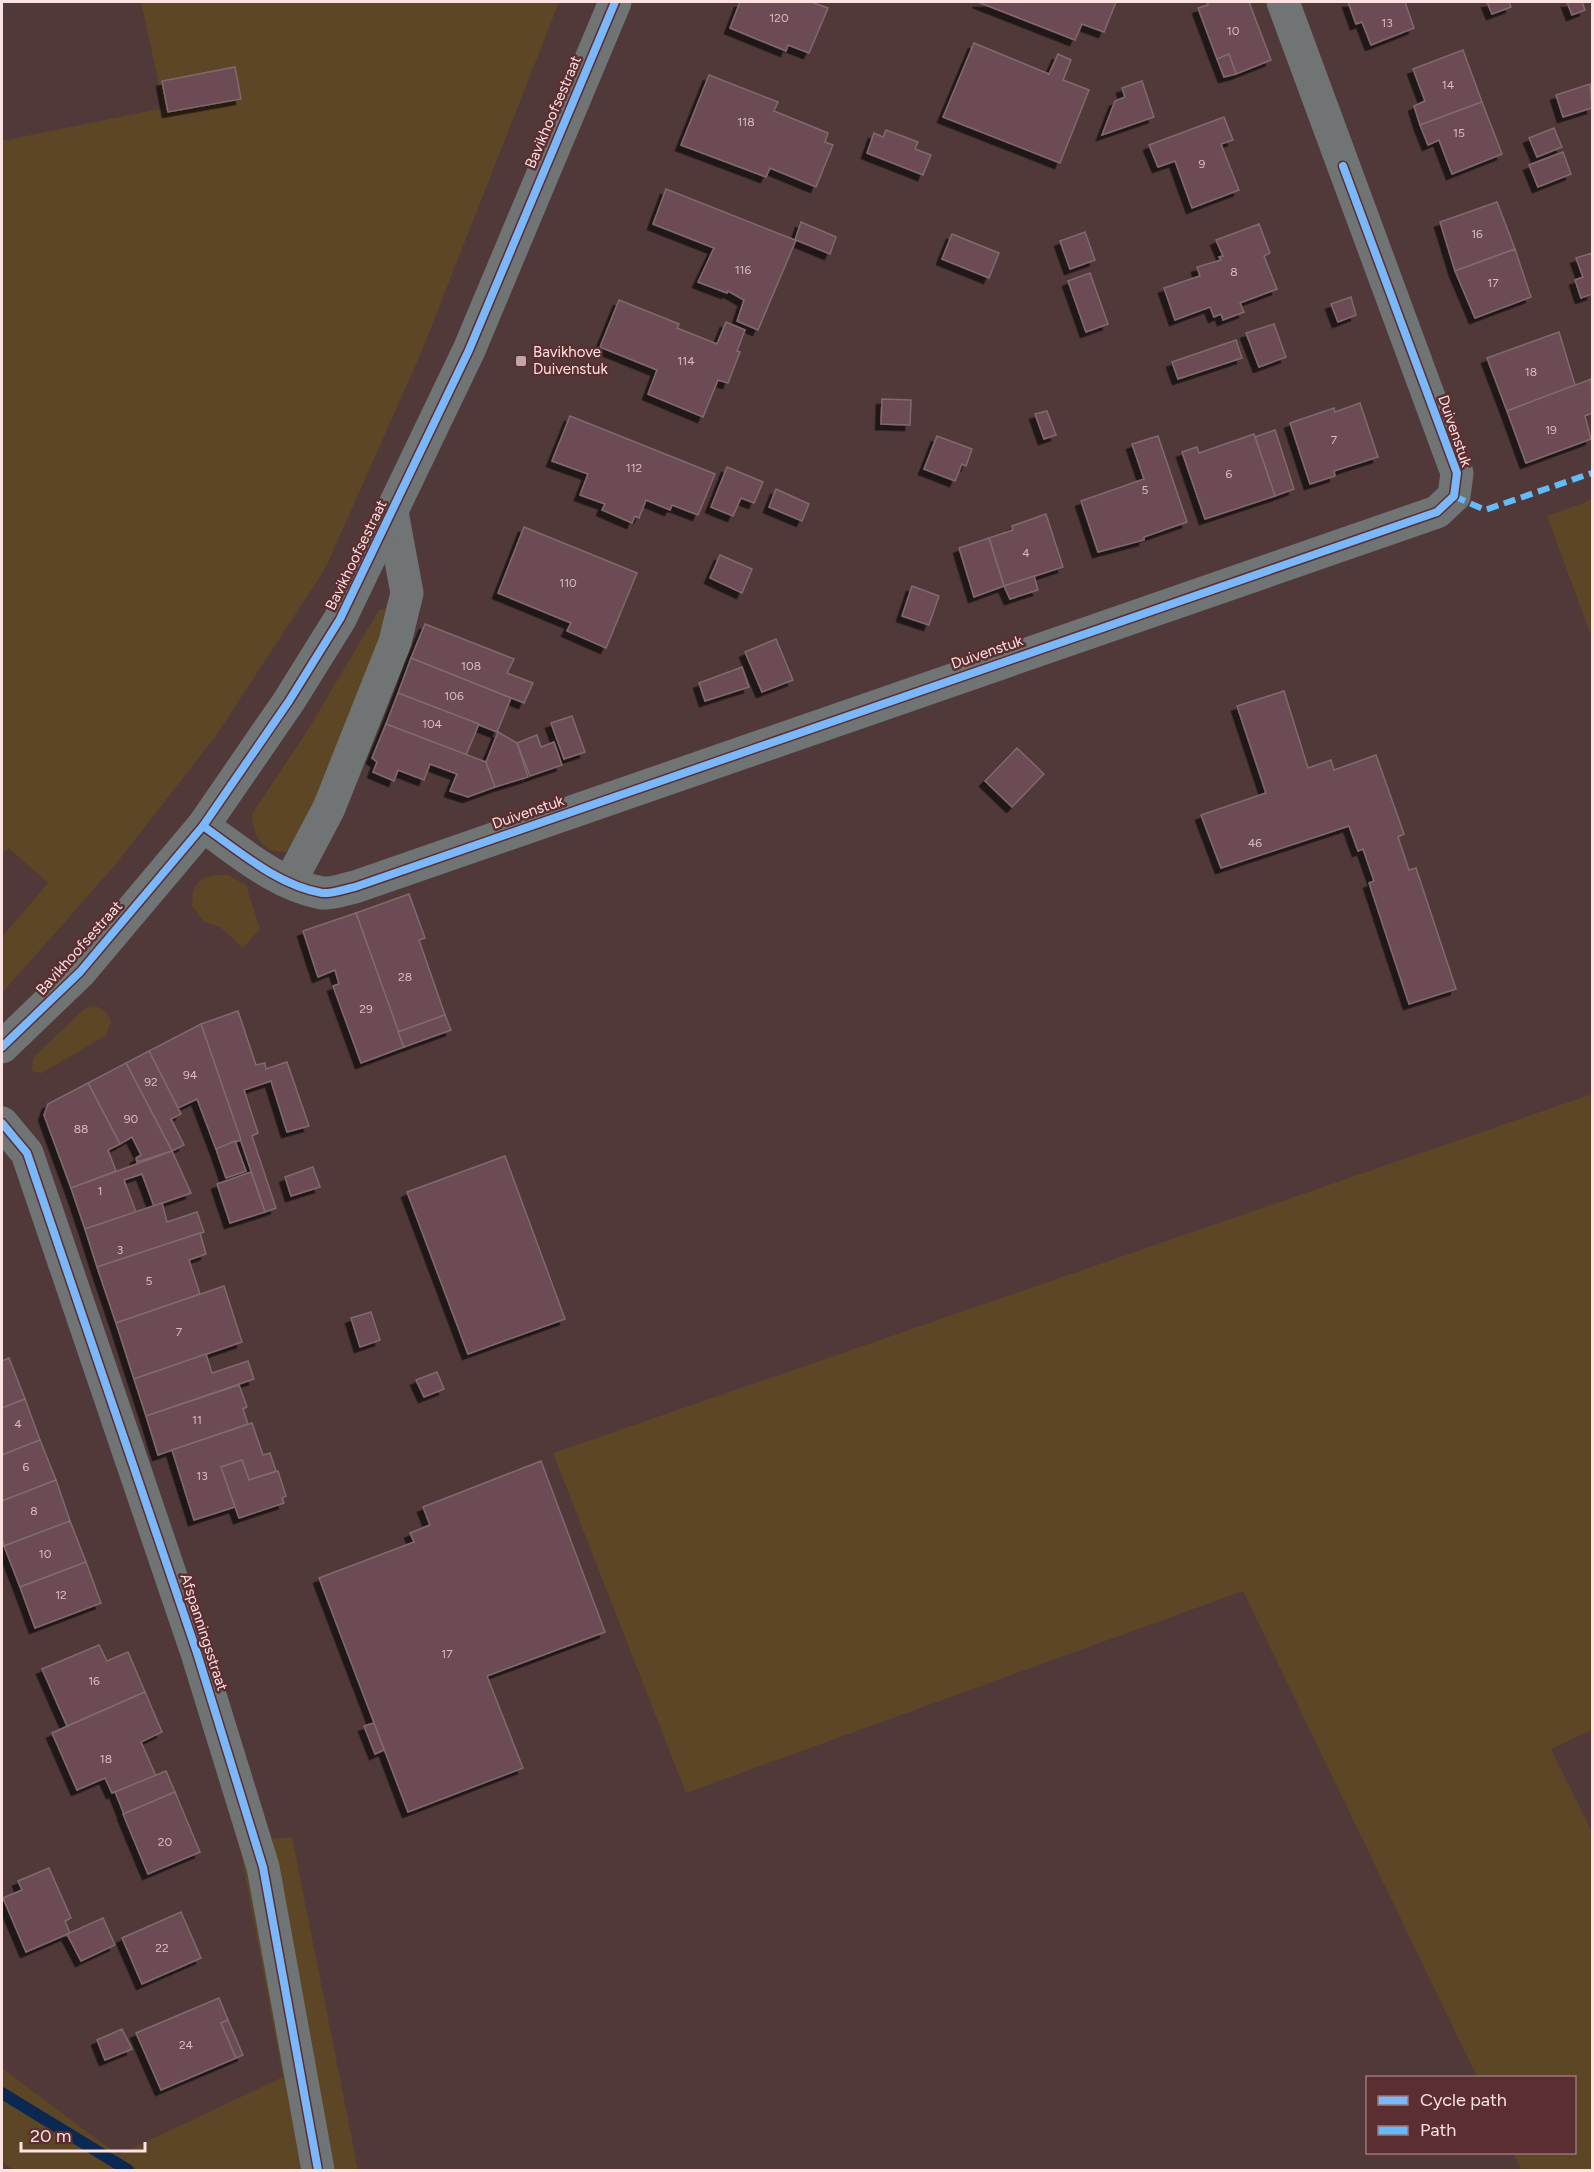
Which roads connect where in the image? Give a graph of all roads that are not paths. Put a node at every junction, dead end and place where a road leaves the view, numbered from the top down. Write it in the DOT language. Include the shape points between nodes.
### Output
graph roads {
  1 [pos="615,2"];
  2 [pos="1283,2"];
  3 [pos="392,512"];
  4 [pos="203,826"];
  5 [pos="290,882"];
  6 [pos="2,1047"];
  7 [pos="2,1123"];
  8 [pos="318,2170"];
  1 -- 3 [label="street, Bavikhoofsestraat" via="469,350"];
  2 -- 5 [label="street, Duivenstuk" via="1457,473 1454,496 1437,512 355,887 324,893"];
  3 -- 4 [label="street, Bavikhoofsestraat" via="340,619"];
  3 -- 5 [label="street, Bavikhoofsestraat" via="407,593 395,642 328,808"];
  4 -- 5 [label="street, Duivenstuk"];
  4 -- 6 [label="street, Bavikhoofsestraat" via="80,972"];
  7 -- 8 [label="street, Afspanningsstraat" via="27,1153 197,1653 263,1867"];
}
